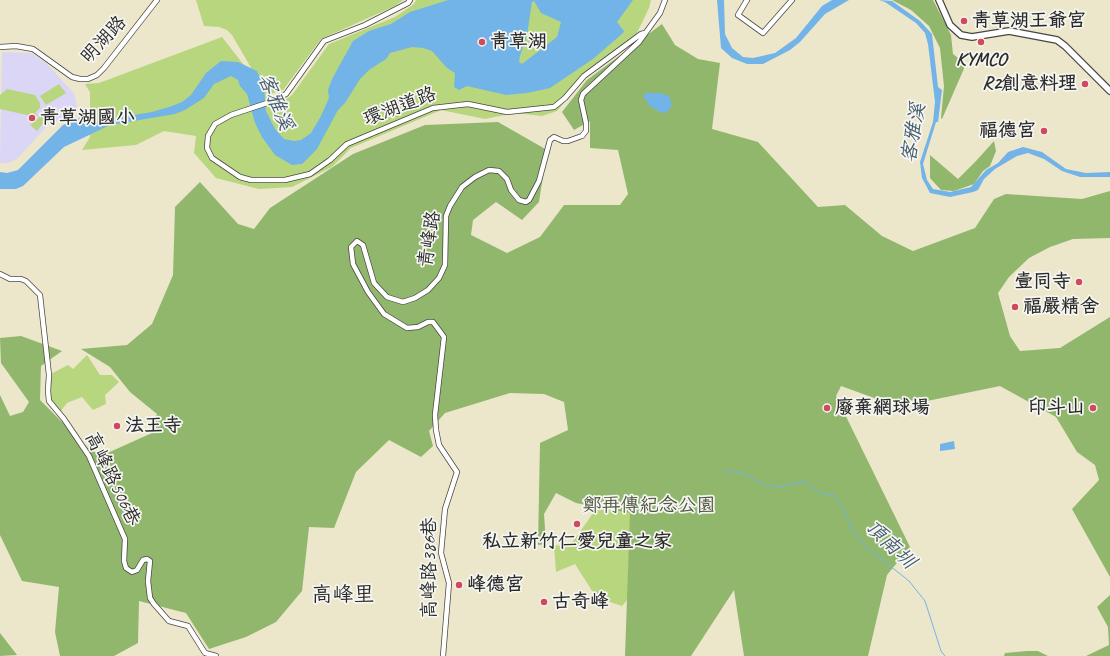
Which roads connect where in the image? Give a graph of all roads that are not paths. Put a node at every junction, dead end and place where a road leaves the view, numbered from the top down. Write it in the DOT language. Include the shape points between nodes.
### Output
graph roads {
  1 [pos="157,0"];
  2 [pos="410,0"];
  3 [pos="665,0"];
  4 [pos="747,0"];
  5 [pos="792,0"];
  6 [pos="939,0"];
  7 [pos="645,33"];
  8 [pos="0,47"];
  9 [pos="1110,91"];
  10 [pos="0,274"];
  11 [pos="435,415"];
  12 [pos="216,656"];
  13 [pos="443,656"];
  1 -- 8 [label="street, 明湖路" via="104,68 88,79 72,77 33,49"];
  2 -- 7 [label="street, 環湖道路" via="365,25 324,41 286,94 231,115 216,124 208,136 206,148 212,158 240,177 251,180 285,180 310,174 347,144 433,108 468,104 507,112 554,107 584,76 640,34"];
  3 -- 7 [label="street, 環湖道路" via="660,13"];
  4 -- 5 [label="street" via="738,15 763,33"];
  6 -- 9 [label="main road" via="950,26 961,35 972,37 1009,31 1057,40"];
  7 -- 11 [label="street, 青峰路" via="583,94 581,100 586,131 582,136 568,141 554,138 550,140 539,181 529,200 519,200 507,179 499,171 490,170 482,173 462,187 446,216 445,264 439,278 428,290 403,302 387,297 374,284 363,245 357,241 351,247 353,264 368,292 384,314 407,328 433,322 444,337"];
  10 -- 12 [label="street, 高峰路506巷" via="10,279 26,281 40,295 49,374 49,401 88,456 125,539 126,568 132,572 137,570 143,560 150,561 148,581 150,598 154,604 169,620 188,626 204,653"];
  11 -- 13 [label="street, 高峰路386巷" via="439,445 457,472 445,509 441,553 449,583"];
}
